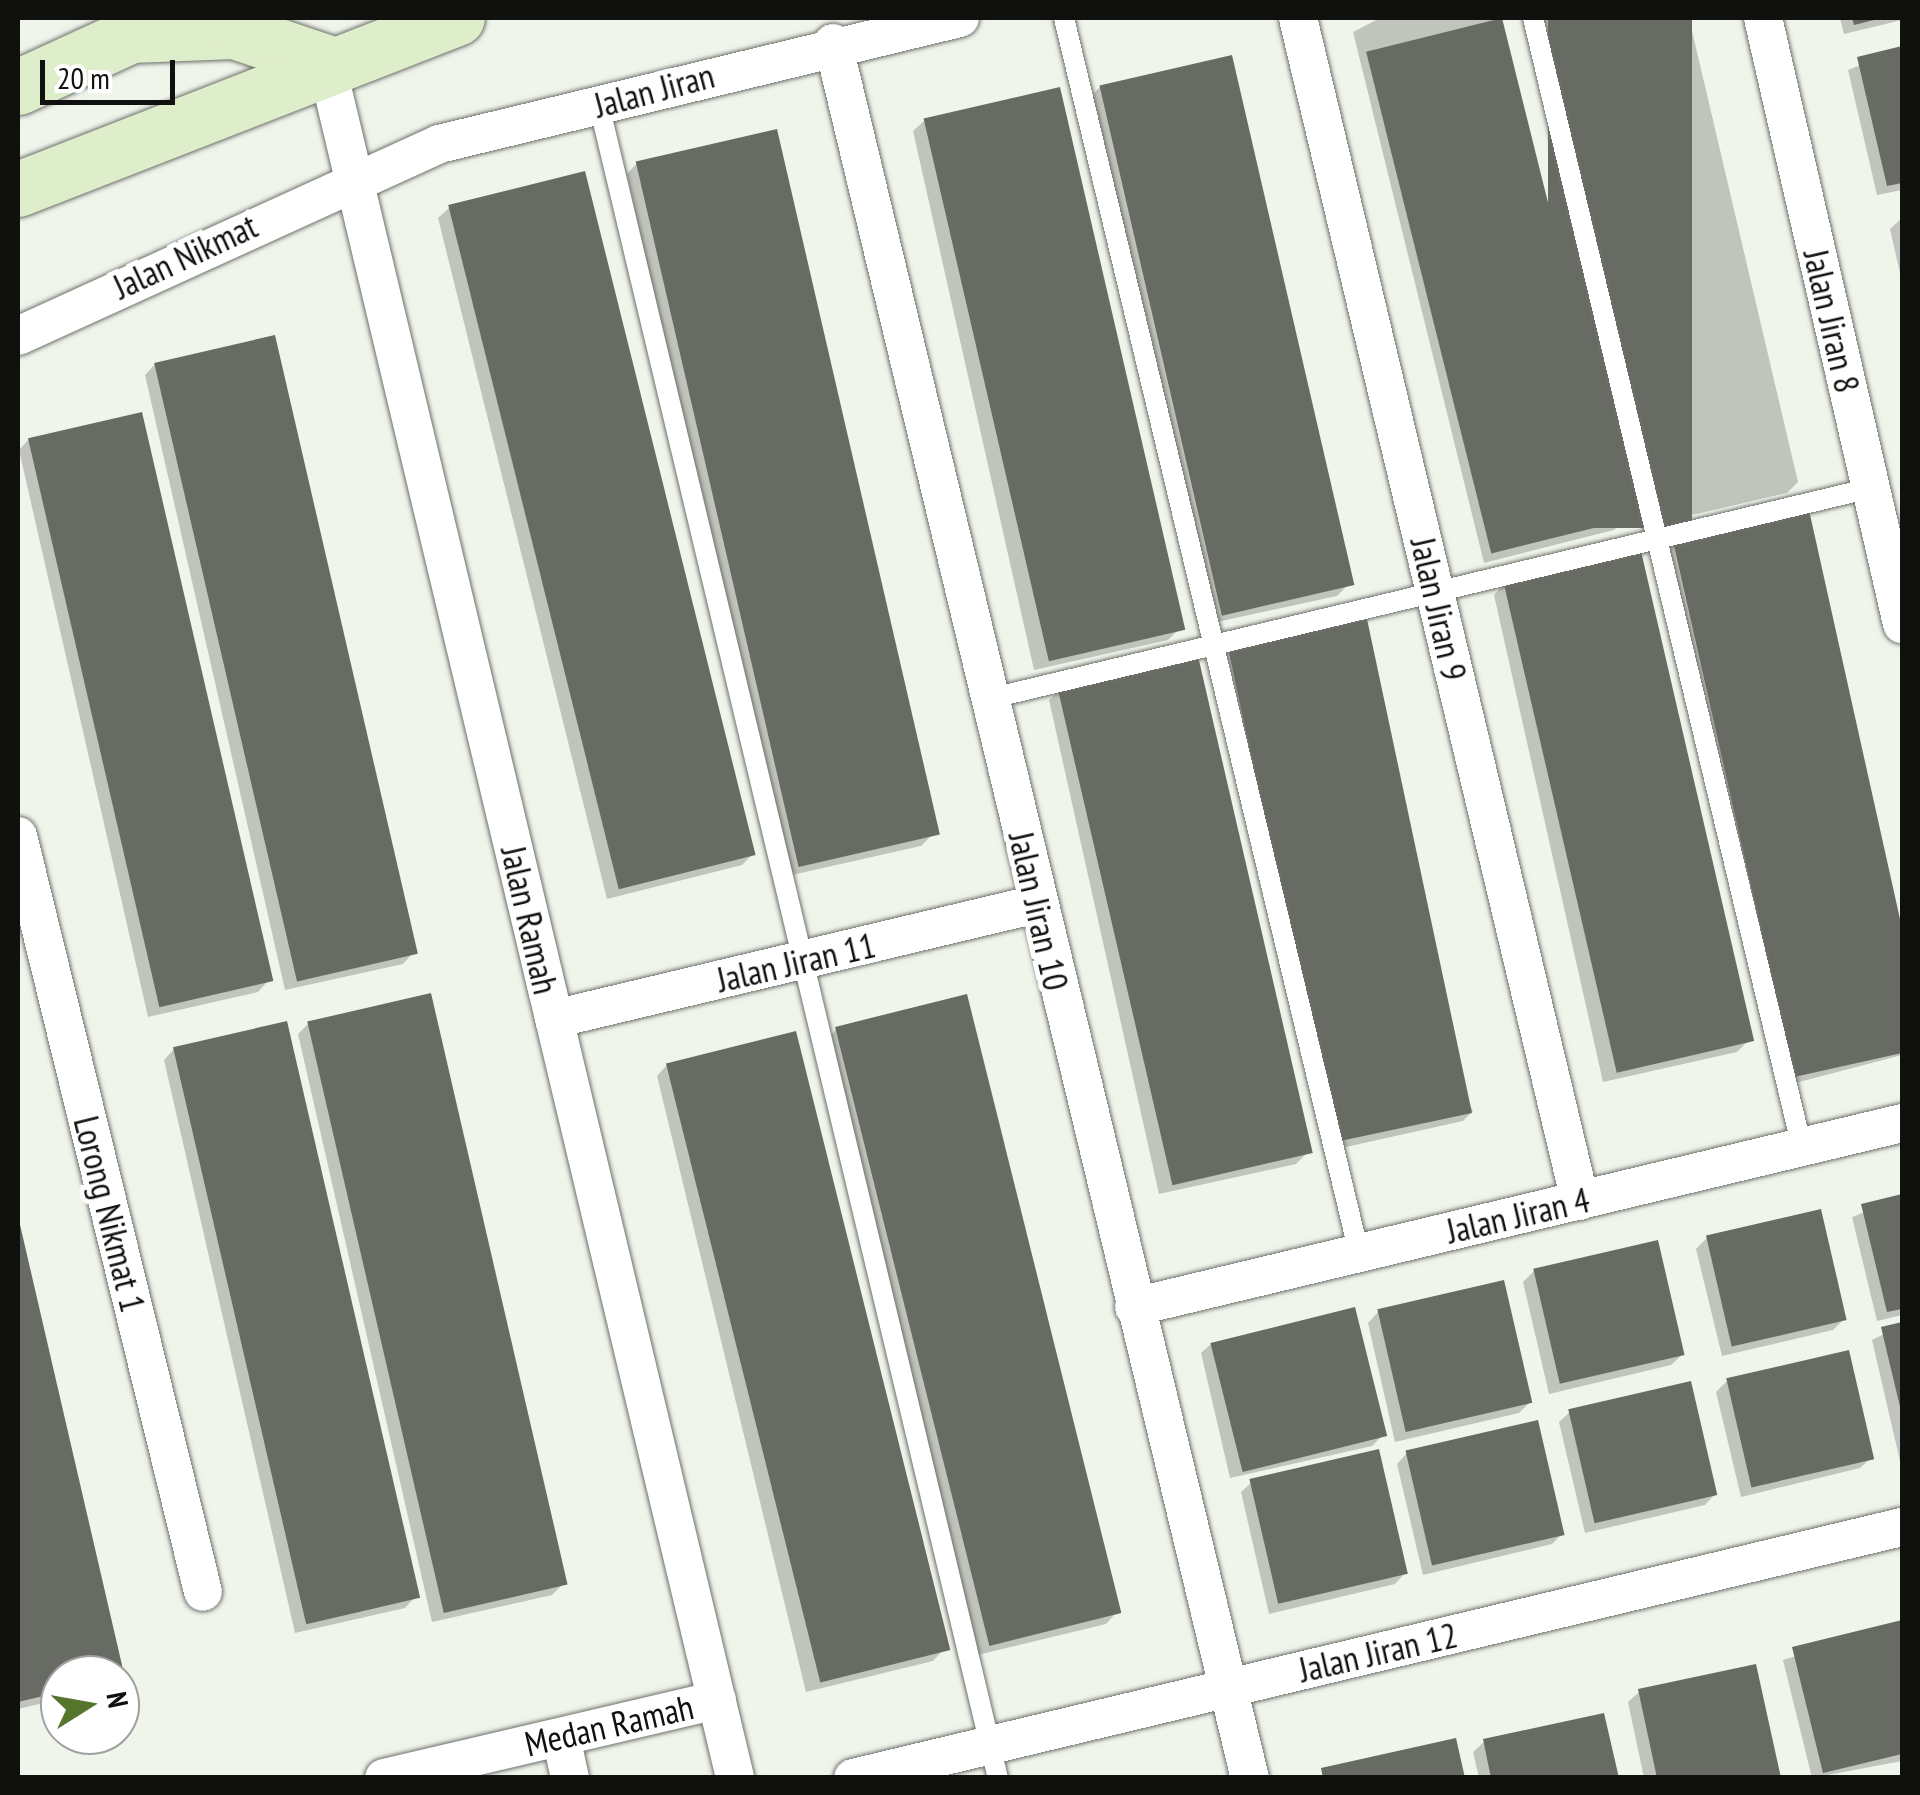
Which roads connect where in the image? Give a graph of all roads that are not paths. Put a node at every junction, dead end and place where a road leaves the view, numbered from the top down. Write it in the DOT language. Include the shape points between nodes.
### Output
graph roads {
  1 [pos="458,18"];
  2 [pos="960,18"];
  3 [pos="1064,18"];
  4 [pos="1298,18"];
  5 [pos="1533,18"];
  6 [pos="1763,18"];
  7 [pos="150,26"];
  8 [pos="329,40"];
  9 [pos="833,44"];
  10 [pos="18,87"];
  11 [pos="599,105"];
  12 [pos="354,180"];
  13 [pos="18,189"];
  14 [pos="18,336"];
  15 [pos="1870,488"];
  16 [pos="1658,539"];
  17 [pos="1435,592"];
  18 [pos="1902,624"];
  19 [pos="1214,645"];
  20 [pos="988,699"];
  21 [pos="18,836"];
  22 [pos="1038,904"];
  23 [pos="803,960"];
  24 [pos="554,1020"];
  25 [pos="1902,1123"];
  26 [pos="1802,1148"];
  27 [pos="1580,1201"];
  28 [pos="1359,1253"];
  29 [pos="1134,1307"];
  30 [pos="1902,1527"];
  31 [pos="203,1592"];
  32 [pos="1225,1688"];
  33 [pos="717,1700"];
  34 [pos="560,1737"];
  35 [pos="994,1761"];
  36 [pos="384,1778"];
  37 [pos="570,1778"];
  38 [pos="735,1778"];
  39 [pos="853,1778"];
  40 [pos="1250,1778"];
  1 -- 8 [label="main road"];
  2 -- 9 [label="street, Jalan Jiran"];
  3 -- 19 [label="lane"];
  4 -- 17 [label="street, Jalan Jiran 9"];
  5 -- 16 [label="lane"];
  6 -- 15 [label="street, Jalan Jiran 8"];
  7 -- 8 [label="main road"];
  7 -- 10 [label="main road"];
  8 -- 12 [label="street, Jalan Ramah"];
  8 -- 13 [label="main road"];
  9 -- 11 [label="street, Jalan Jiran"];
  9 -- 20 [label="street, Jalan Jiran 10"];
  11 -- 12 [label="street, Jalan Jiran" via="439,144"];
  11 -- 23 [label="lane"];
  12 -- 14 [label="street, Jalan Nikmat"];
  12 -- 24 [label="street, Jalan Ramah"];
  15 -- 16 [label="lane"];
  15 -- 18 [label="street, Jalan Jiran 8"];
  16 -- 17 [label="lane"];
  16 -- 26 [label="lane"];
  17 -- 19 [label="lane"];
  17 -- 27 [label="street, Jalan Jiran 9"];
  19 -- 20 [label="lane"];
  19 -- 28 [label="lane"];
  20 -- 22 [label="street, Jalan Jiran 10"];
  21 -- 31 [label="street, Lorong Nikmat 1"];
  22 -- 23 [label="street, Jalan Jiran 11"];
  22 -- 29 [label="street, Jalan Jiran 10"];
  23 -- 24 [label="street, Jalan Jiran 11"];
  23 -- 35 [label="lane"];
  24 -- 33 [label="street, Jalan Ramah"];
  25 -- 26 [label="street, Jalan Jiran 4"];
  26 -- 27 [label="street, Jalan Jiran 4"];
  27 -- 28 [label="street, Jalan Jiran 4"];
  28 -- 29 [label="street, Jalan Jiran 4"];
  29 -- 32 [label="street, Jalan Jiran 10"];
  30 -- 32 [label="street, Jalan Jiran 12"];
  32 -- 35 [label="street, Jalan Jiran 12"];
  32 -- 40 [label="street, Jalan Jiran 10"];
  33 -- 34 [label="street, Medan Ramah"];
  33 -- 38 [label="street, Jalan Ramah"];
  34 -- 36 [label="street, Medan Ramah"];
  34 -- 37 [label="street"];
  35 -- 39 [label="street, Jalan Jiran 12"];
}
